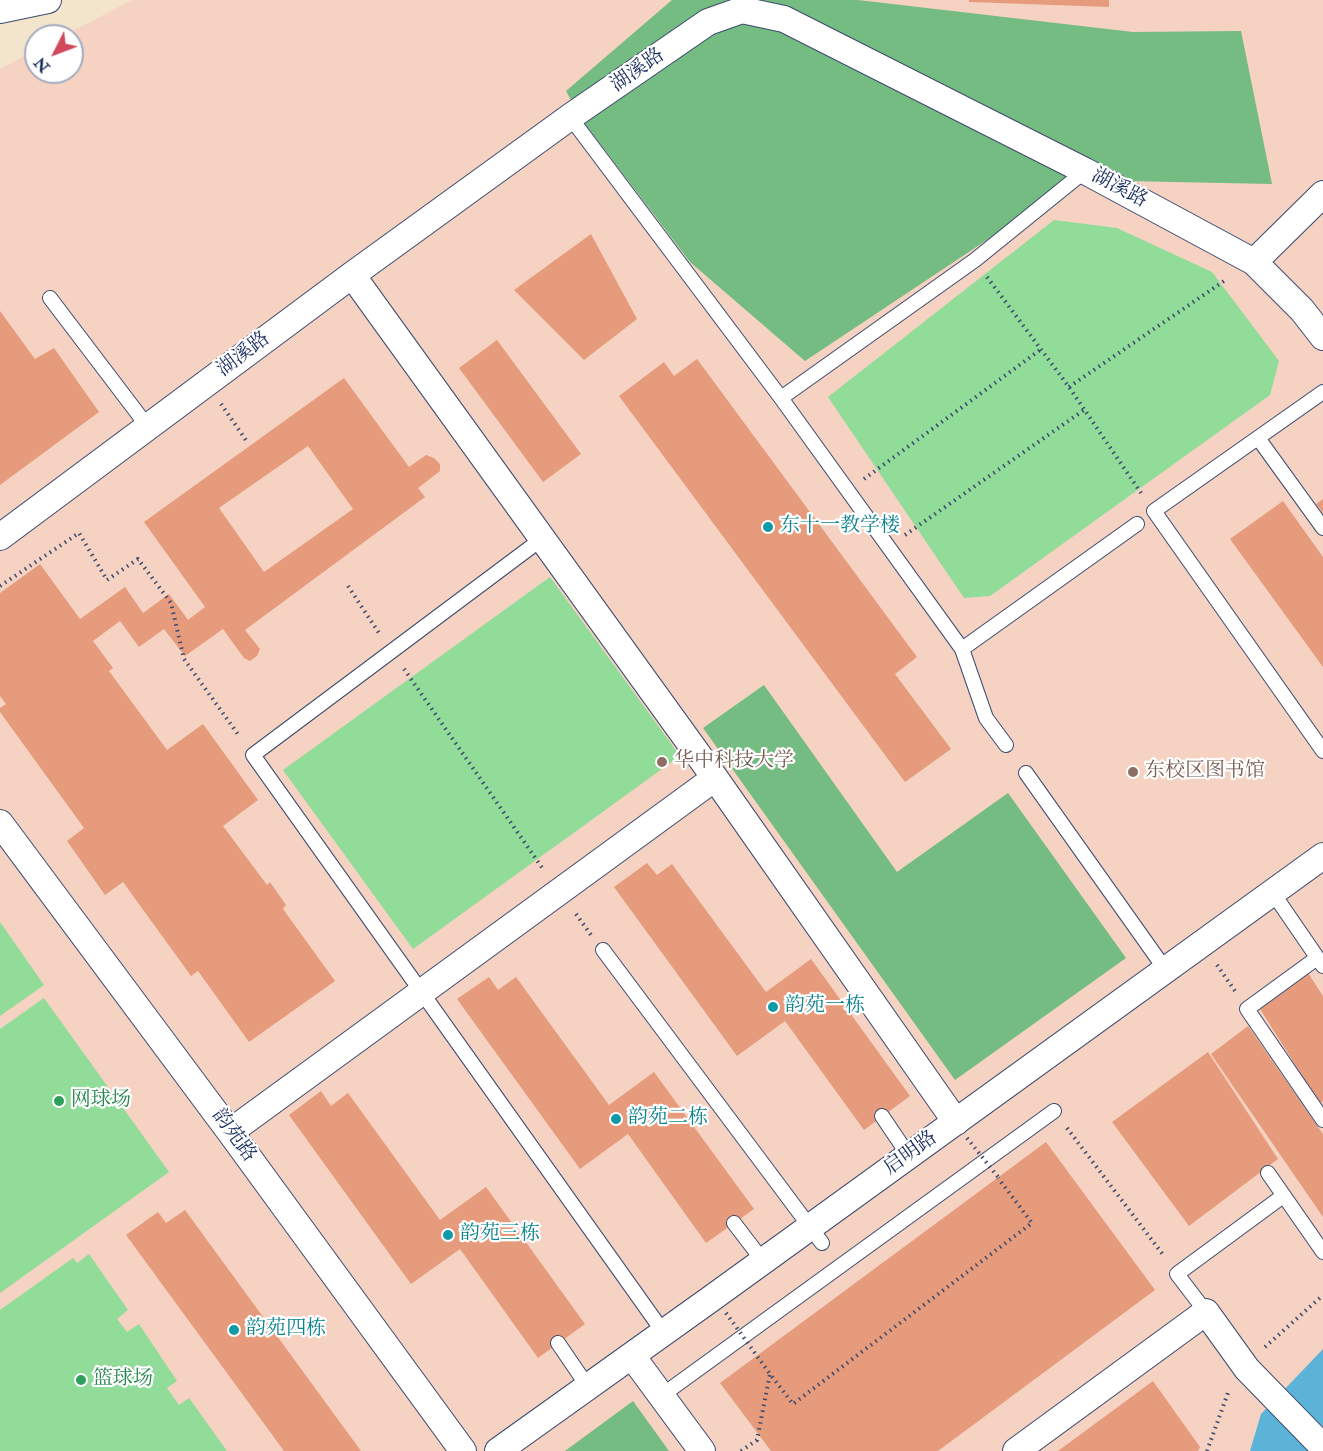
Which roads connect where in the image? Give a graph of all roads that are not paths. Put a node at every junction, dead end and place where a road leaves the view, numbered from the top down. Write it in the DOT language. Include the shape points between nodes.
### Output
graph roads {
  1 [pos="48,0"];
  2 [pos="0,10"];
  3 [pos="570,117"];
  4 [pos="1085,171"];
  5 [pos="1323,194"];
  6 [pos="1254,262"];
  7 [pos="352,275"];
  8 [pos="50,298"];
  9 [pos="1323,338"];
  10 [pos="1323,392"];
  11 [pos="781,398"];
  12 [pos="148,427"];
  13 [pos="1258,438"];
  14 [pos="1137,524"];
  15 [pos="1323,528"];
  16 [pos="0,537"];
  17 [pos="543,538"];
  18 [pos="962,649"];
  19 [pos="1006,746"];
  20 [pos="1323,751"];
  21 [pos="1026,773"];
  22 [pos="715,778"];
  23 [pos="0,823"];
  24 [pos="1323,856"];
  25 [pos="1273,893"];
  26 [pos="603,950"];
  27 [pos="1320,962"];
  28 [pos="1165,969"];
  29 [pos="421,991"];
  30 [pos="1054,1111"];
  31 [pos="882,1116"];
  32 [pos="1323,1120"];
  33 [pos="962,1130"];
  34 [pos="230,1132"];
  35 [pos="909,1156"];
  36 [pos="1268,1173"];
  37 [pos="1283,1196"];
  38 [pos="734,1223"];
  39 [pos="817,1235"];
  40 [pos="1323,1252"];
  41 [pos="764,1261"];
  42 [pos="1206,1312"];
  43 [pos="664,1333"];
  44 [pos="558,1343"];
  45 [pos="632,1356"];
  46 [pos="588,1387"];
  47 [pos="661,1396"];
  48 [pos="1323,1447"];
  49 [pos="463,1451"];
  50 [pos="498,1451"];
  51 [pos="702,1451"];
  52 [pos="1016,1451"];
  1 -- 2 [label="street"];
  3 -- 4 [label="street, 湖溪路" via="708,22 742,10 784,19"];
  3 -- 7 [label="street, 湖溪路"];
  3 -- 11 [label="lane"];
  4 -- 6 [label="street, 湖溪路"];
  4 -- 11 [label="lane" via="975,260"];
  5 -- 6 [label="street"];
  6 -- 9 [label="street, 湖溪路" via="1302,310"];
  7 -- 12 [label="street, 湖溪路"];
  7 -- 17 [label="street"];
  8 -- 12 [label="lane"];
  10 -- 13 [label="lane"];
  11 -- 18 [label="lane"];
  12 -- 16 [label="street, 湖溪路"];
  13 -- 15 [label="lane"];
  13 -- 20 [label="lane" via="1154,511"];
  14 -- 18 [label="lane"];
  17 -- 22 [label="street"];
  17 -- 29 [label="lane" via="253,754"];
  18 -- 19 [label="lane" via="986,718"];
  21 -- 28 [label="lane"];
  22 -- 29 [label="street"];
  22 -- 33 [label="street"];
  23 -- 34 [label="street, 韵苑路"];
  24 -- 25 [label="street, 启明路"];
  25 -- 27 [label="lane"];
  25 -- 28 [label="street, 启明路"];
  26 -- 39 [label="lane"];
  27 -- 32 [label="lane" via="1247,1009"];
  28 -- 33 [label="street, 启明路"];
  29 -- 34 [label="street"];
  29 -- 43 [label="lane"];
  30 -- 47 [label="lane"];
  31 -- 35 [label="lane"];
  33 -- 35 [label="street, 启明路"];
  34 -- 49 [label="street, 韵苑路"];
  35 -- 39 [label="street, 启明路"];
  36 -- 37 [label="lane"];
  37 -- 40 [label="lane"];
  37 -- 42 [label="lane" via="1177,1274"];
  38 -- 41 [label="lane"];
  39 -- 41 [label="street, 启明路"];
  41 -- 43 [label="street, 启明路"];
  42 -- 48 [label="street" via="1247,1369"];
  42 -- 52 [label="street"];
  43 -- 45 [label="street, 启明路"];
  44 -- 46 [label="lane"];
  45 -- 46 [label="street, 启明路"];
  45 -- 47 [label="street"];
  46 -- 50 [label="street, 启明路"];
  47 -- 51 [label="street"];
}
